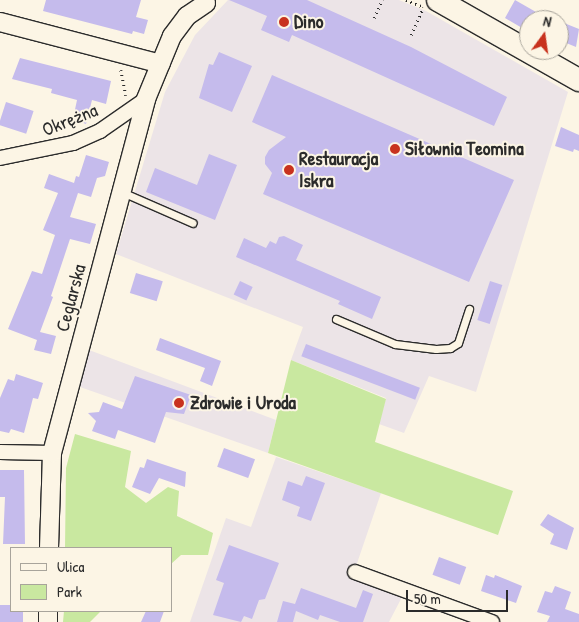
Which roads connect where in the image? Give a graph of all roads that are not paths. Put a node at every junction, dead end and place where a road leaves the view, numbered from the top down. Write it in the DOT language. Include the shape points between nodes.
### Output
graph roads {
  1 [pos="208,1"];
  2 [pos="431,3"];
  3 [pos="0,22"];
  4 [pos="160,64"];
  5 [pos="579,80"];
  6 [pos="146,99"];
  7 [pos="0,158"];
  8 [pos="121,192"];
  9 [pos="194,223"];
  10 [pos="469,309"];
  11 [pos="336,319"];
  12 [pos="0,452"];
  13 [pos="52,453"];
  14 [pos="49,547"];
  15 [pos="355,572"];
  16 [pos="492,622"];
  1 -- 4 [label="street, Ceglarska" via="182,42"];
  2 -- 5 [label="main road"];
  3 -- 4 [label="street"];
  4 -- 6 [label="street, Ceglarska"];
  6 -- 7 [label="street, Okrężna" via="100,131 73,143"];
  6 -- 8 [label="street, Ceglarska"];
  8 -- 9 [label="lane"];
  8 -- 13 [label="street, Ceglarska"];
  10 -- 11 [label="lane" via="458,343 450,348 395,344"];
  12 -- 13 [label="street"];
  13 -- 14 [label="street, Ceglarska"];
  15 -- 16 [label="street"];
}
